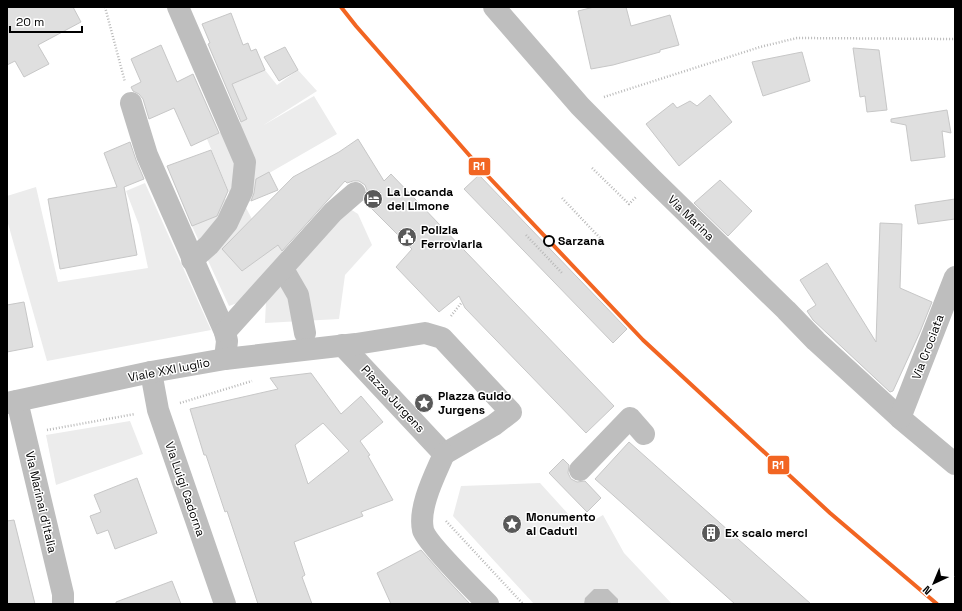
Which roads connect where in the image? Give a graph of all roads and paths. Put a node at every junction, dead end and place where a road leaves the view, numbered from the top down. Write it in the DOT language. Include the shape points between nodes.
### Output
graph roads {
  1 [pos="105,7"];
  2 [pos="178,7"];
  3 [pos="494,7"];
  4 [pos="955,39"];
  5 [pos="131,103"];
  6 [pos="580,106"];
  7 [pos="592,168"];
  8 [pos="355,193"];
  9 [pos="562,198"];
  10 [pos="629,204"];
  11 [pos="526,236"];
  12 [pos="600,238"];
  13 [pos="192,260"];
  14 [pos="283,269"];
  15 [pos="562,273"];
  16 [pos="955,276"];
  17 [pos="462,302"];
  18 [pos="449,319"];
  19 [pos="225,332"];
  20 [pos="305,333"];
  21 [pos="337,346"];
  22 [pos="225,359"];
  23 [pos="151,372"];
  24 [pos="244,383"];
  25 [pos="12,402"];
  26 [pos="158,410"];
  27 [pos="900,418"];
  28 [pos="24,434"];
  29 [pos="644,434"];
  30 [pos="444,454"];
  31 [pos="955,464"];
  32 [pos="580,470"];
  33 [pos="443,517"];
  34 [pos="63,604"];
  35 [pos="225,604"];
  36 [pos="488,604"];
  37 [pos="524,604"];
  1 -- 5 [label="path"];
  2 -- 13 [label="street" via="245,162 242,191 227,223 209,245"];
  3 -- 6 [label="street, Via Marina"];
  4 -- 6 [label="path" via="797,38 760,47"];
  5 -- 13 [label="street" via="147,155"];
  6 -- 27 [label="street, Via Marina" via="816,341"];
  7 -- 10 [label="path"];
  8 -- 14 [label="street" via="333,212"];
  9 -- 12 [label="path"];
  11 -- 15 [label="path"];
  13 -- 19 [label="street"];
  14 -- 19 [label="street"];
  14 -- 20 [label="street" via="298,295"];
  16 -- 27 [label="street, Via Crociata"];
  17 -- 18 [label="path"];
  19 -- 22 [label="street"];
  21 -- 22 [label="street, Viale XXI luglio"];
  21 -- 30 [label="street, Piazza Jurgens"];
  21 -- 30 [label="street" via="425,333 442,338 511,412"];
  22 -- 23 [label="street, Viale XXI luglio"];
  23 -- 25 [label="street, Viale XXI luglio"];
  23 -- 26 [label="street, Via Luigi Cadorna"];
  24 -- 26 [label="path"];
  25 -- 28 [label="street, Via Marinai d'Italia"];
  26 -- 28 [label="path"];
  26 -- 35 [label="street, Via Luigi Cadorna"];
  27 -- 31 [label="street, Via Marina"];
  28 -- 34 [label="street, Via Marinai d'Italia" via="63,594"];
  29 -- 32 [label="street" via="630,418"];
  30 -- 36 [label="street" via="426,497 423,531"];
  33 -- 37 [label="path"];
}
